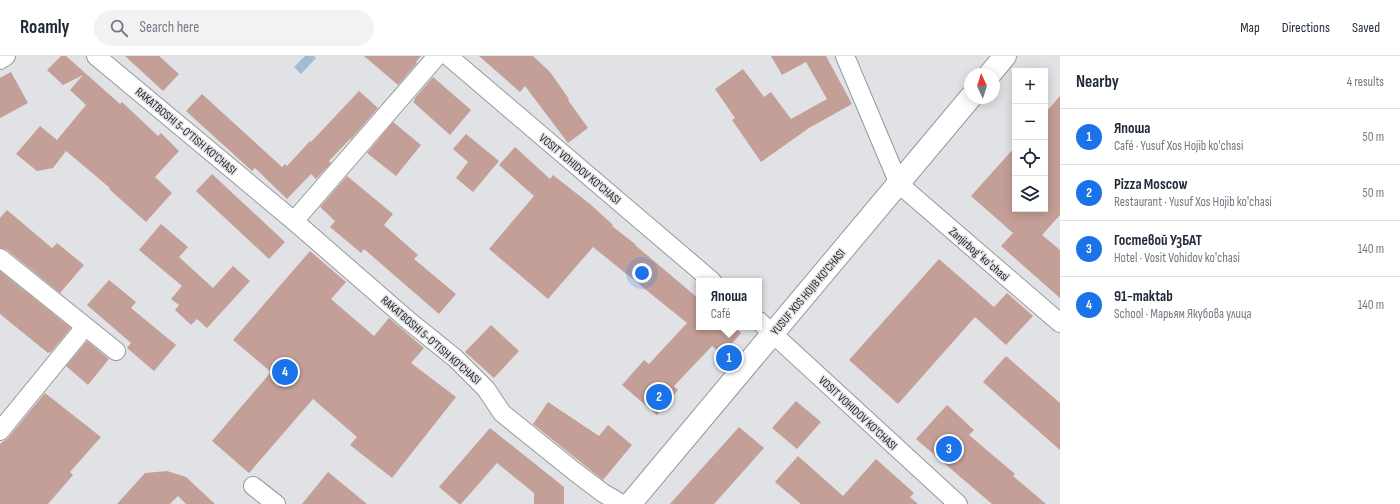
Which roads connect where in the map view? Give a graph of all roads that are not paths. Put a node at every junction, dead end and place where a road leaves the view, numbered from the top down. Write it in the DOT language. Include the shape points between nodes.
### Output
graph roads {
  1 [pos="6,56"];
  2 [pos="96,56"];
  3 [pos="437,56"];
  4 [pos="448,56"];
  5 [pos="845,56"];
  6 [pos="1005,56"];
  7 [pos="0,60"];
  8 [pos="995,68"];
  9 [pos="965,104"];
  10 [pos="899,184"];
  11 [pos="294,221"];
  12 [pos="0,258"];
  13 [pos="708,278"];
  14 [pos="1060,323"];
  15 [pos="85,327"];
  16 [pos="766,328"];
  17 [pos="116,351"];
  18 [pos="0,430"];
  19 [pos="253,486"];
  20 [pos="276,504"];
  21 [pos="622,504"];
  22 [pos="630,504"];
  23 [pos="958,504"];
  1 -- 7 [label="street"];
  2 -- 11 [label="street, RAKATBOSHI 5-O'TISH KO'CHASI"];
  3 -- 11 [label="street"];
  4 -- 13 [label="street, VOSIT VOHIDOV KO'CHASI"];
  5 -- 10 [label="street"];
  6 -- 8 [label="main road"];
  9 -- 10 [label="main road, YUSUF XOS HOJIB KO'CHASI"];
  10 -- 14 [label="street, Zanjirbogʻ koʻchasi"];
  10 -- 16 [label="main road, YUSUF XOS HOJIB KO'CHASI"];
  11 -- 21 [label="street, RAKATBOSHI 5-O'TISH KO'CHASI" via="455,358 486,389 502,413 603,493"];
  12 -- 15 [label="street"];
  15 -- 17 [label="street"];
  15 -- 18 [label="street"];
  16 -- 22 [label="main road, YUSUF XOS HOJIB KO'CHASI"];
  16 -- 23 [label="street, VOSIT VOHIDOV KO'CHASI"];
  19 -- 20 [label="street"];
}
